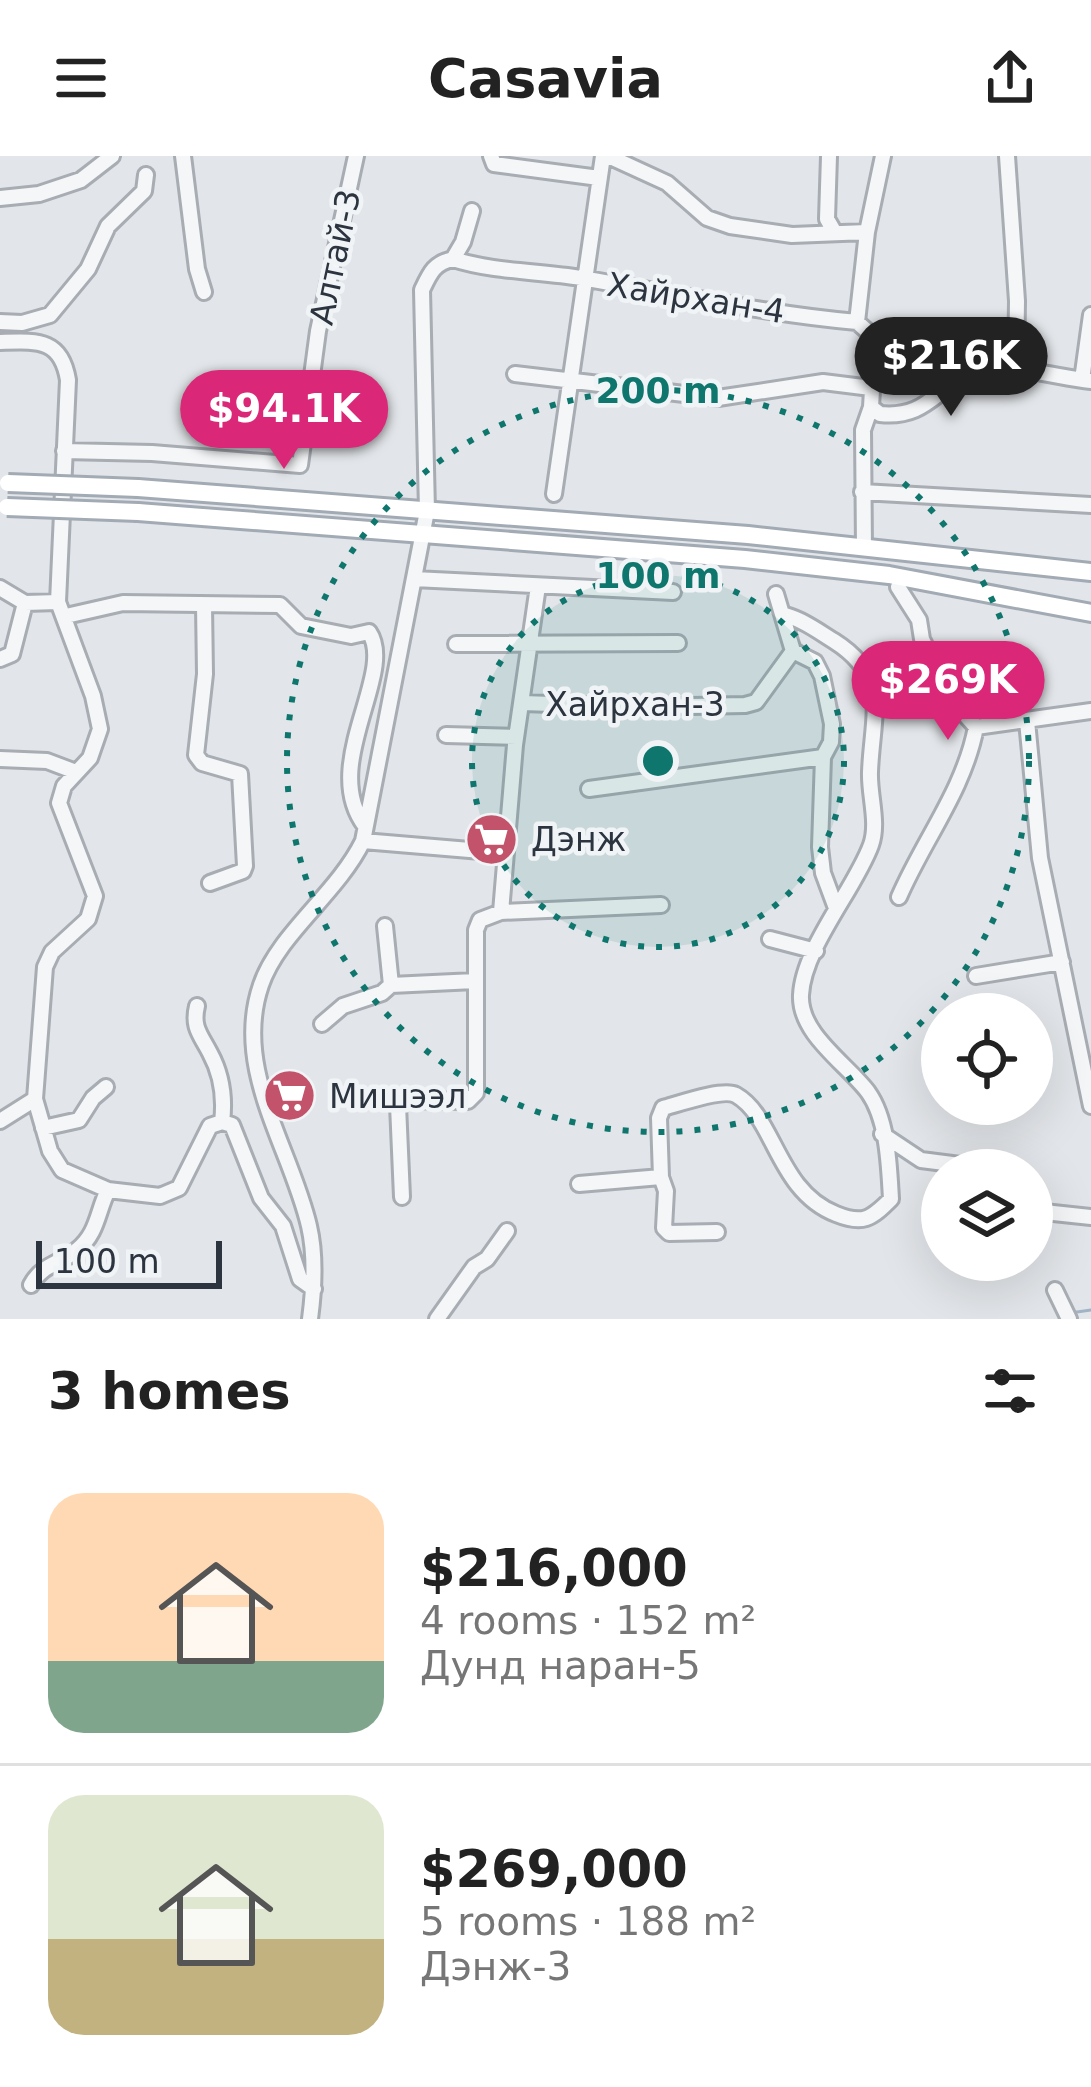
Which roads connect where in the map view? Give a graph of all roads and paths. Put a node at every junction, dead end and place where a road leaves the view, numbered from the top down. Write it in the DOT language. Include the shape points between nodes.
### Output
graph roads {
  1 [pos="112,156"];
  2 [pos="183,156"];
  3 [pos="356,156"];
  4 [pos="605,156"];
  5 [pos="829,156"];
  6 [pos="883,156"];
  7 [pos="1007,156"];
  8 [pos="498,161"];
  9 [pos="146,175"];
  10 [pos="599,178"];
  11 [pos="0,198"];
  12 [pos="472,211"];
  13 [pos="867,232"];
  14 [pos="835,233"];
  15 [pos="453,259"];
  16 [pos="588,279"];
  17 [pos="204,292"];
  18 [pos="1091,315"];
  19 [pos="0,322"];
  20 [pos="857,322"];
  21 [pos="1,339"];
  22 [pos="1016,370"];
  23 [pos="515,374"];
  24 [pos="1087,381"];
  25 [pos="571,382"];
  26 [pos="871,388"];
  27 [pos="871,407"];
  28 [pos="64,451"];
  29 [pos="4,483"];
  30 [pos="862,493"];
  31 [pos="554,494"];
  32 [pos="1091,506"];
  33 [pos="3,507"];
  34 [pos="427,511"];
  35 [pos="424,536"];
  36 [pos="864,548"];
  37 [pos="1091,572"];
  38 [pos="415,579"];
  39 [pos="894,581"];
  40 [pos="538,586"];
  41 [pos="0,588"];
  42 [pos="673,592"];
  43 [pos="776,594"];
  44 [pos="25,602"];
  45 [pos="1091,603"];
  46 [pos="203,605"];
  47 [pos="62,609"];
  48 [pos="1091,613"];
  49 [pos="785,615"];
  50 [pos="527,641"];
  51 [pos="678,643"];
  52 [pos="456,644"];
  53 [pos="793,651"];
  54 [pos="0,659"];
  55 [pos="523,704"];
  56 [pos="1091,711"];
  57 [pos="1027,721"];
  58 [pos="976,728"];
  59 [pos="446,735"];
  60 [pos="516,736"];
  61 [pos="823,757"];
  62 [pos="0,760"];
  63 [pos="76,772"];
  64 [pos="589,789"];
  65 [pos="364,834"];
  66 [pos="505,853"];
  67 [pos="210,883"];
  68 [pos="899,897"];
  69 [pos="661,905"];
  70 [pos="836,908"];
  71 [pos="501,912"];
  72 [pos="385,926"];
  73 [pos="770,939"];
  74 [pos="816,951"];
  75 [pos="1062,962"];
  76 [pos="976,976"];
  77 [pos="475,981"];
  78 [pos="391,985"];
  79 [pos="197,1006"];
  80 [pos="322,1024"];
  81 [pos="106,1087"];
  82 [pos="35,1099"];
  83 [pos="1091,1106"];
  84 [pos="0,1121"];
  85 [pos="222,1122"];
  86 [pos="43,1128"];
  87 [pos="882,1134"];
  88 [pos="921,1160"];
  89 [pos="661,1177"];
  90 [pos="579,1184"];
  91 [pos="108,1190"];
  92 [pos="402,1197"];
  93 [pos="1053,1213"];
  94 [pos="1091,1217"];
  95 [pos="507,1231"];
  96 [pos="717,1232"];
  97 [pos="31,1285"];
  98 [pos="314,1288"];
  99 [pos="1056,1295"];
  100 [pos="1068,1318"];
  101 [pos="310,1319"];
  102 [pos="437,1319"];
  1 -- 11 [label="street" via="81,180"];
  2 -- 17 [label="street"];
  3 -- 28 [label="street, Алтай-3" via="318,331 300,465"];
  4 -- 10 [label="street, Хайрхан-4"];
  4 -- 14 [label="street" via="667,183 706,218 792,235"];
  5 -- 14 [label="street" via="827,219"];
  6 -- 13 [label="street"];
  7 -- 22 [label="street"];
  8 -- 10 [label="street"];
  9 -- 19 [label="street" via="143,191 108,226 88,268 50,315"];
  10 -- 16 [label="street, Хайрхан-4"];
  12 -- 15 [label="street"];
  13 -- 14 [label="street"];
  13 -- 20 [label="street"];
  15 -- 16 [label="street, Хайрхан-4"];
  15 -- 34 [label="street" via="431,271 422,290"];
  16 -- 20 [label="street, Хайрхан-4"];
  16 -- 25 [label="street, Хайрхан-4"];
  18 -- 24 [label="street"];
  20 -- 26 [label="street" via="875,338"];
  21 -- 28 [label="street" via="35,341 65,362"];
  22 -- 24 [label="street"];
  22 -- 27 [label="street" via="973,374 917,411 893,416"];
  23 -- 25 [label="street"];
  25 -- 26 [label="street" via="718,398 823,382"];
  25 -- 31 [label="street, Хайрхан-4"];
  26 -- 27 [label="street"];
  27 -- 30 [label="street" via="862,430"];
  28 -- 47 [label="street"];
  29 -- 34 [label="main road, bridge"];
  30 -- 32 [label="street"];
  30 -- 36 [label="street"];
  33 -- 35 [label="main road, bridge"];
  34 -- 35 [label="street"];
  34 -- 36 [label="main road"];
  35 -- 38 [label="street"];
  35 -- 39 [label="main road" via="746,559"];
  36 -- 37 [label="main road"];
  38 -- 40 [label="street"];
  38 -- 65 [label="street"];
  39 -- 45 [label="main road"];
  39 -- 48 [label="main road"];
  39 -- 58 [label="street" via="950,698"];
  40 -- 42 [label="street"];
  40 -- 50 [label="street, Хайрхан-3"];
  41 -- 44 [label="street"];
  43 -- 49 [label="street"];
  44 -- 47 [label="street"];
  44 -- 54 [label="street" via="12,654"];
  46 -- 47 [label="street"];
  46 -- 65 [label="street" via="280,605 301,626 369,632 374,639 349,794"];
  46 -- 67 [label="street" via="196,755 240,775 244,866"];
  47 -- 63 [label="street" via="100,729"];
  49 -- 53 [label="street"];
  49 -- 70 [label="street" via="856,658 874,687 874,839"];
  50 -- 51 [label="street, Хайрхан-3"];
  50 -- 52 [label="street, Хайрхан-3"];
  50 -- 55 [label="street, Хайрхан-3"];
  53 -- 55 [label="street, Хайрхан-3" via="756,702 745,705"];
  53 -- 61 [label="street" via="823,676 832,724"];
  55 -- 60 [label="street, Хайрхан-3"];
  56 -- 57 [label="street"];
  57 -- 58 [label="street"];
  57 -- 75 [label="street" via="1040,858"];
  58 -- 68 [label="street" via="959,783"];
  59 -- 60 [label="street, Хайрхан-3"];
  60 -- 66 [label="street, Хайрхан-3"];
  61 -- 64 [label="street, Хайрхан-3"];
  61 -- 70 [label="street" via="820,847"];
  62 -- 63 [label="street" via="47,761"];
  63 -- 82 [label="street" via="59,803 95,896 88,920 45,967"];
  65 -- 66 [label="street"];
  65 -- 98 [label="street" via="349,869 266,970 255,1009 259,1072 311,1233"];
  66 -- 71 [label="street, Хайрхан-3"];
  69 -- 71 [label="street"];
  70 -- 74 [label="street"];
  71 -- 77 [label="street" via="476,930"];
  72 -- 78 [label="street"];
  73 -- 74 [label="street"];
  74 -- 87 [label="street" via="803,1011 870,1095"];
  75 -- 76 [label="street"];
  75 -- 83 [label="street"];
  77 -- 78 [label="street"];
  77 -- 92 [label="street" via="474,1099 398,1105"];
  78 -- 80 [label="street"];
  79 -- 85 [label="street" via="196,1031 225,1096"];
  81 -- 86 [label="street" via="79,1120"];
  82 -- 84 [label="street"];
  82 -- 86 [label="street"];
  85 -- 91 [label="street" via="210,1126 179,1188 160,1196"];
  85 -- 98 [label="street" via="232,1126 261,1198 283,1226 300,1279"];
  86 -- 91 [label="street" via="62,1170"];
  87 -- 88 [label="street"];
  87 -- 89 [label="street" via="891,1199 870,1220 855,1222 806,1197 762,1126 726,1093 663,1108"];
  89 -- 90 [label="street"];
  89 -- 96 [label="street" via="669,1234"];
  91 -- 97 [label="street" via="97,1228"];
  93 -- 94 [label="street"];
  95 -- 102 [label="street"];
  98 -- 101 [label="street"];
  99 -- 100 [label="street"];
}
